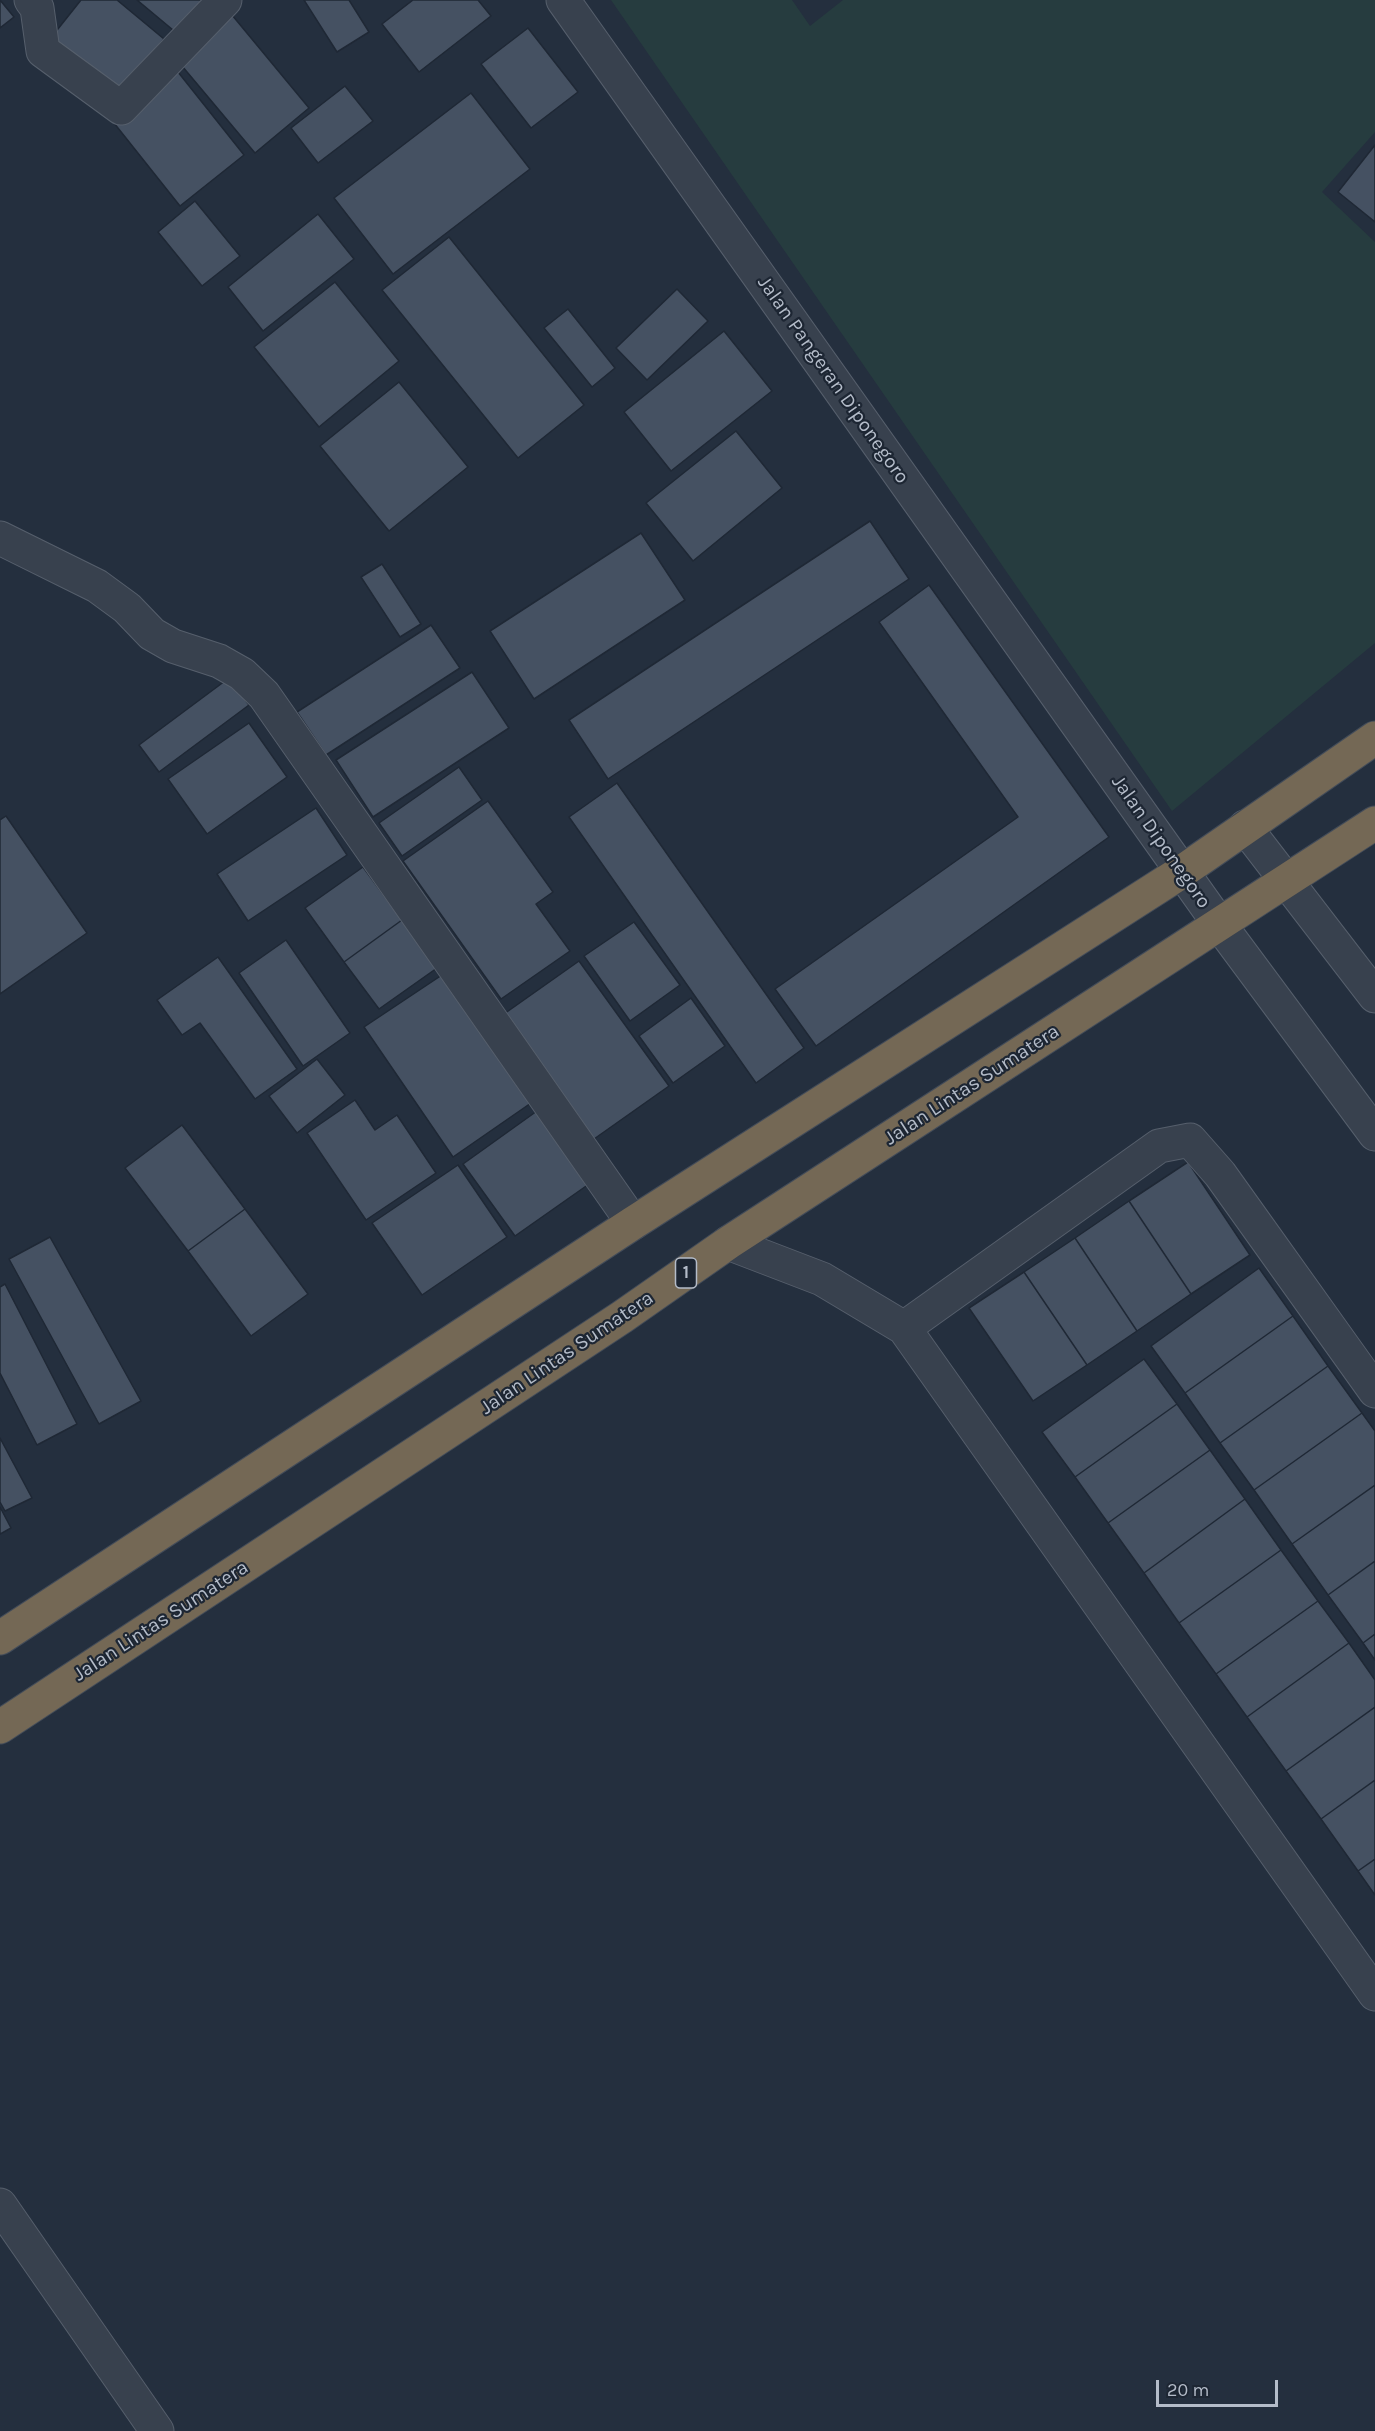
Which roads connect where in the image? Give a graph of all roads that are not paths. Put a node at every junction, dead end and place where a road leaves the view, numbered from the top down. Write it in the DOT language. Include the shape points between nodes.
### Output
graph roads {
  1 [pos="31,0"];
  2 [pos="225,0"];
  3 [pos="563,0"];
  4 [pos="0,538"];
  5 [pos="1375,738"];
  6 [pos="1102,760"];
  7 [pos="1375,823"];
  8 [pos="1245,827"];
  9 [pos="1183,871"];
  10 [pos="1287,882"];
  11 [pos="1220,925"];
  12 [pos="1375,996"];
  13 [pos="1375,1134"];
  14 [pos="633,1223"];
  15 [pos="728,1243"];
  16 [pos="904,1328"];
  17 [pos="1375,1390"];
  18 [pos="0,1638"];
  19 [pos="0,1727"];
  20 [pos="1375,1994"];
  21 [pos="0,2205"];
  22 [pos="157,2431"];
  1 -- 2 [label="street" via="37,8 43,51 121,108"];
  3 -- 6 [label="street, Jalan Pangeran Diponegoro"];
  4 -- 14 [label="street" via="97,586 127,608 152,634 173,646 219,661 242,674 264,694"];
  5 -- 8 [label="highway"];
  6 -- 9 [label="street, Jalan Diponegoro"];
  7 -- 10 [label="highway, Jalan Lintas Sumatera / 1"];
  8 -- 9 [label="highway"];
  8 -- 10 [label="street"];
  9 -- 11 [label="street, Jalan Diponegoro"];
  9 -- 14 [label="highway"];
  10 -- 11 [label="highway, Jalan Lintas Sumatera / 1"];
  10 -- 12 [label="street"];
  11 -- 13 [label="street, Jalan Diponegoro"];
  11 -- 15 [label="highway, Jalan Lintas Sumatera / 1"];
  14 -- 18 [label="highway"];
  15 -- 16 [label="street" via="822,1279"];
  15 -- 19 [label="highway, Jalan Lintas Sumatera / 1"];
  16 -- 17 [label="street" via="1159,1146 1190,1140 1220,1174"];
  16 -- 20 [label="street"];
  21 -- 22 [label="street"];
}
